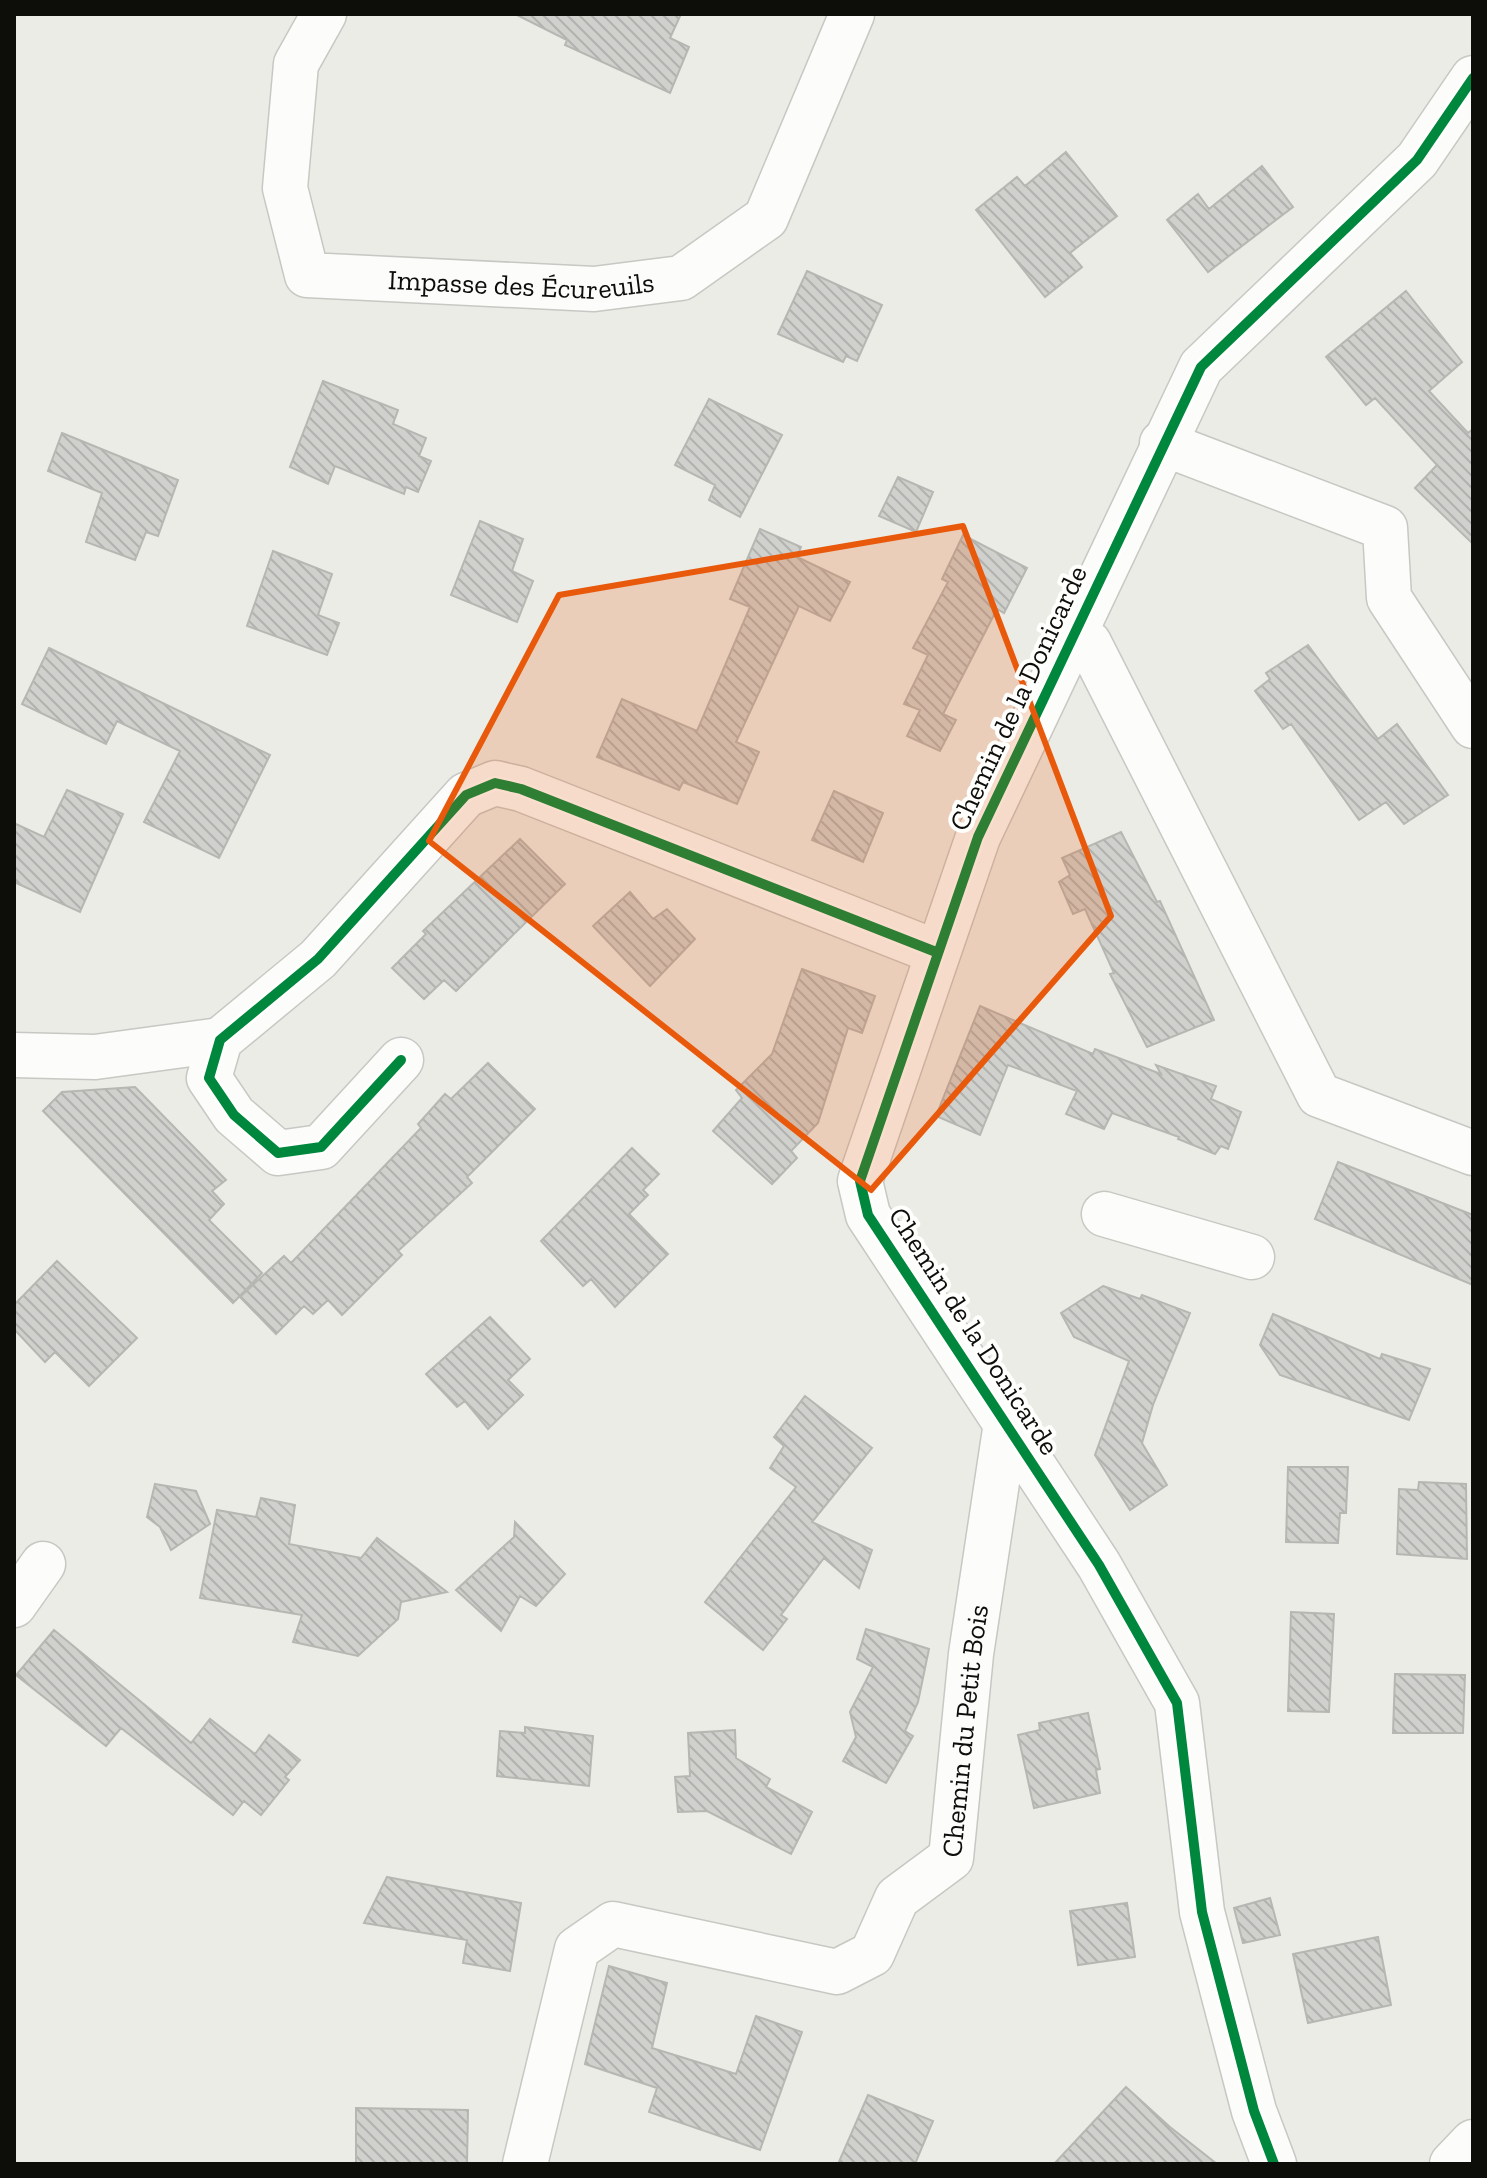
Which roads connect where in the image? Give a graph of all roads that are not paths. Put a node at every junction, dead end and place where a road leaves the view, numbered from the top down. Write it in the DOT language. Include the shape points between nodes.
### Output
graph roads {
  1 [pos="324,14"];
  2 [pos="852,14"];
  3 [pos="1473,78"];
  4 [pos="1162,443"];
  5 [pos="1076,636"];
  6 [pos="1473,726"];
  7 [pos="936,952"];
  8 [pos="220,1040"];
  9 [pos="14,1055"];
  10 [pos="401,1060"];
  11 [pos="1473,1153"];
  12 [pos="1104,1214"];
  13 [pos="1252,1257"];
  14 [pos="1006,1423"];
  15 [pos="43,1564"];
  16 [pos="14,1605"];
  17 [pos="1473,2142"];
  18 [pos="525,2164"];
  19 [pos="1274,2164"];
  20 [pos="1452,2164"];
  1 -- 2 [label="street, Impasse des Écureuils" via="296,64 285,188 307,275 594,289 681,278 766,218"];
  3 -- 4 [label="street, Chemin de la Donicarde" via="1417,160 1201,367"];
  4 -- 5 [label="street, Chemin de la Donicarde"];
  4 -- 6 [label="street" via="1385,528 1389,598"];
  5 -- 7 [label="street, Chemin de la Donicarde" via="978,837"];
  5 -- 11 [label="street" via="1089,643 1319,1095"];
  7 -- 8 [label="street" via="495,783 466,795 318,959"];
  7 -- 14 [label="street, Chemin de la Donicarde" via="860,1181 868,1215"];
  8 -- 9 [label="street" via="95,1057"];
  8 -- 10 [label="street" via="209,1078 234,1115 278,1153 321,1147"];
  12 -- 13 [label="street"];
  14 -- 18 [label="street, Chemin du Petit Bois" via="971,1654 951,1858 897,1898 872,1954 837,1972 613,1924 577,1949"];
  14 -- 19 [label="street, Chemin de la Donicarde" via="1099,1565 1177,1703 1202,1912 1254,2111"];
  15 -- 16 [label="street"];
  17 -- 20 [label="street"];
}
